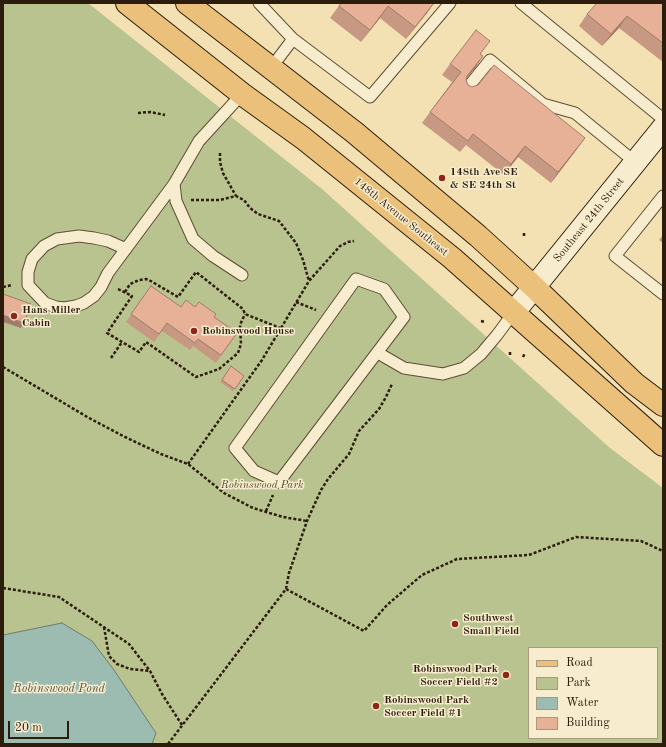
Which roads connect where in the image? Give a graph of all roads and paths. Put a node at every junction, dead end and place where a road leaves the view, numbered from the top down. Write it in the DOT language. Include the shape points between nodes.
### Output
graph roads {
  1 [pos="127,3"];
  2 [pos="186,3"];
  3 [pos="259,3"];
  4 [pos="450,3"];
  5 [pos="521,3"];
  6 [pos="293,39"];
  7 [pos="271,68"];
  8 [pos="465,91"];
  9 [pos="242,94"];
  10 [pos="138,112"];
  11 [pos="165,115"];
  12 [pos="663,119"];
  13 [pos="663,128"];
  14 [pos="220,153"];
  15 [pos="635,162"];
  16 [pos="174,184"];
  17 [pos="236,196"];
  18 [pos="663,196"];
  19 [pos="176,201"];
  20 [pos="524,233"];
  21 [pos="524,238"];
  22 [pos="354,241"];
  23 [pos="126,249"];
  24 [pos="242,275"];
  25 [pos="309,281"];
  26 [pos="534,287"];
  27 [pos="663,294"];
  28 [pos="296,302"];
  29 [pos="306,306"];
  30 [pos="514,312"];
  31 [pos="245,314"];
  32 [pos="481,321"];
  33 [pos="485,322"];
  34 [pos="280,328"];
  35 [pos="122,342"];
  36 [pos="510,351"];
  37 [pos="525,352"];
  38 [pos="378,353"];
  39 [pos="510,355"];
  40 [pos="523,357"];
  41 [pos="111,358"];
  42 [pos="3,367"];
  43 [pos="392,384"];
  44 [pos="663,405"];
  45 [pos="663,445"];
  46 [pos="188,464"];
  47 [pos="307,521"];
  48 [pos="663,551"];
  49 [pos="3,588"];
  50 [pos="286,589"];
  51 [pos="104,627"];
  52 [pos="150,671"];
  53 [pos="182,725"];
  54 [pos="168,744"];
  1 -- 9 [label="main road, 148th Avenue Southeast"];
  2 -- 7 [label="main road"];
  3 -- 6 [label="lane"];
  4 -- 6 [label="lane" via="370,97"];
  5 -- 12 [label="lane"];
  6 -- 7 [label="lane"];
  7 -- 26 [label="main road" via="365,141"];
  8 -- 15 [label="lane" via="490,60 542,104 575,113"];
  9 -- 16 [label="lane" via="199,141"];
  9 -- 30 [label="main road, 148th Avenue Southeast" via="303,138 452,258"];
  10 -- 11 [label="path"];
  13 -- 15 [label="street, Southeast 24th Street"];
  14 -- 17 [label="path" via="224,173"];
  15 -- 26 [label="street, Southeast 24th Street"];
  16 -- 19 [label="lane"];
  16 -- 23 [label="lane"];
  17 -- 19 [label="path" via="220,200"];
  17 -- 25 [label="path" via="258,214 278,221 296,243"];
  18 -- 27 [label="lane" via="615,256"];
  19 -- 24 [label="lane" via="193,239"];
  20 -- 21 [label="path"];
  22 -- 25 [label="path" via="340,246"];
  23 -- 23 [label="lane" via="94,296 80,305 64,308 50,305 28,285 32,259 44,246 57,239 79,236 97,238"];
  25 -- 28 [label="path"];
  26 -- 30 [label="street, Southeast 24th Street"];
  26 -- 44 [label="main road" via="634,382"];
  28 -- 29 [label="path"];
  28 -- 34 [label="path"];
  30 -- 38 [label="lane" via="481,354 464,368 444,374 404,368"];
  30 -- 45 [label="main road, 148th Avenue Southeast"];
  31 -- 34 [label="path"];
  31 -- 35 [label="path" via="240,325 241,344 238,353 219,369 196,377 146,342 139,352"];
  31 -- 35 [label="path" via="243,309 196,272 178,297 149,280 139,280 130,284 125,292 132,296 107,333"];
  32 -- 33 [label="path"];
  34 -- 46 [label="path" via="262,360"];
  35 -- 41 [label="path"];
  36 -- 39 [label="path"];
  37 -- 40 [label="path"];
  38 -- 38 [label="lane" via="404,317 384,289 356,279 235,448 254,471 279,482"];
  42 -- 46 [label="path" via="125,437"];
  43 -- 47 [label="path" via="379,409 359,431 349,454 321,490"];
  46 -- 47 [label="path" via="224,493 253,508"];
  47 -- 50 [label="path"];
  48 -- 50 [label="path" via="641,541 576,537 529,555 457,559 422,575 387,605 364,631"];
  49 -- 51 [label="path" via="59,597"];
  50 -- 53 [label="path"];
  51 -- 52 [label="path" via="129,644"];
  51 -- 52 [label="path" via="109,656 117,664 130,669"];
  52 -- 53 [label="path"];
  53 -- 54 [label="path"];
}
